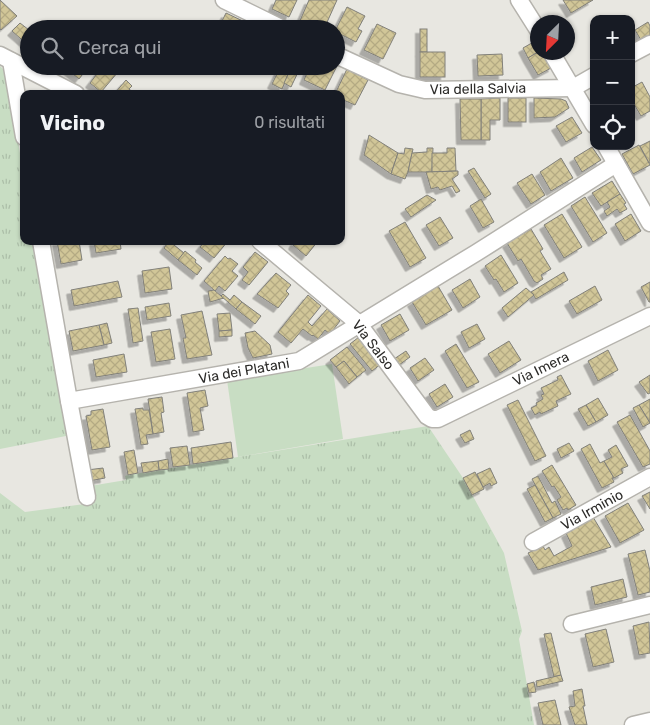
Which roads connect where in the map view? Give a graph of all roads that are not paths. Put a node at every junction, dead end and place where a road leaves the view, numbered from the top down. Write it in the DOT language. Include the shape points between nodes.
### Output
graph roads {
  1 [pos="224,0"];
  2 [pos="519,0"];
  3 [pos="530,17"];
  4 [pos="264,20"];
  5 [pos="650,44"];
  6 [pos="635,52"];
  7 [pos="5,58"];
  8 [pos="345,59"];
  9 [pos="556,60"];
  10 [pos="20,66"];
  11 [pos="39,75"];
  12 [pos="590,78"];
  13 [pos="573,88"];
  14 [pos="68,90"];
  15 [pos="590,118"];
  16 [pos="20,120"];
  17 [pos="608,150"];
  18 [pos="616,164"];
  19 [pos="650,222"];
  20 [pos="42,245"];
  21 [pos="265,245"];
  22 [pos="650,316"];
  23 [pos="358,324"];
  24 [pos="69,401"];
  25 [pos="432,419"];
  26 [pos="650,477"];
  27 [pos="87,497"];
  28 [pos="533,542"];
  29 [pos="650,605"];
  30 [pos="572,624"];
  31 [pos="650,721"];
  32 [pos="633,725"];
  1 -- 4 [label="street"];
  2 -- 3 [label="street"];
  5 -- 6 [label="street"];
  7 -- 10 [label="street"];
  7 -- 16 [label="street"];
  8 -- 13 [label="street, Via della Salvia" via="399,84 425,90"];
  9 -- 13 [label="street"];
  11 -- 14 [label="street"];
  12 -- 13 [label="street, Via della Salvia"];
  13 -- 15 [label="street"];
  17 -- 18 [label="street"];
  18 -- 19 [label="street"];
  18 -- 23 [label="street, Via dei Platani"];
  20 -- 24 [label="street"];
  21 -- 23 [label="street, Via Salso"];
  22 -- 25 [label="street, Via Imera" via="438,419"];
  23 -- 24 [label="street, Via dei Platani" via="299,361"];
  23 -- 25 [label="street, Via Salso"];
  24 -- 27 [label="street"];
  26 -- 28 [label="street, Via Irminio"];
  29 -- 30 [label="street"];
  31 -- 32 [label="street"];
}
